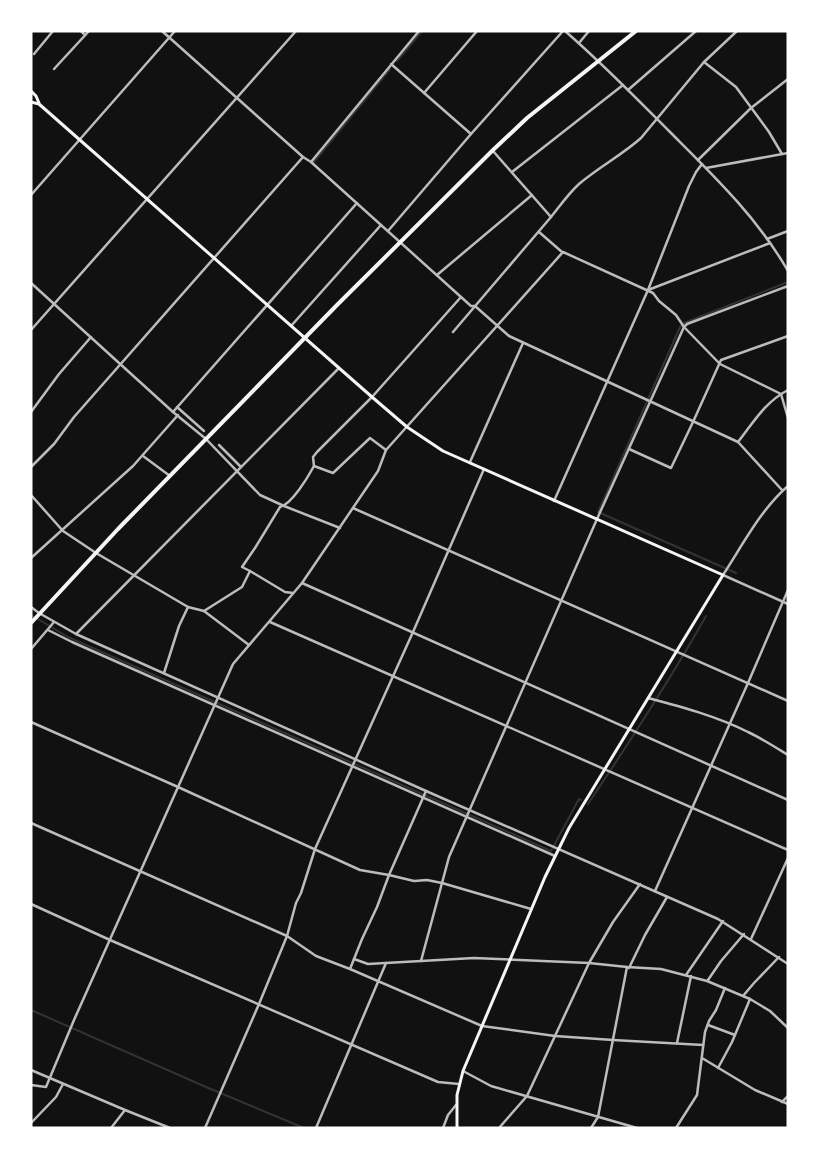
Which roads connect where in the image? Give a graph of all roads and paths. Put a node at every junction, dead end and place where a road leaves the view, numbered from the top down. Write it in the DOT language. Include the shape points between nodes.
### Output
graph roads {
  1 [pos="54,31"];
  2 [pos="81,31"];
  3 [pos="89,31"];
  4 [pos="162,31"];
  5 [pos="175,31"];
  6 [pos="296,31"];
  7 [pos="419,31"];
  8 [pos="478,31"];
  9 [pos="564,31"];
  10 [pos="589,31"];
  11 [pos="636,31"];
  12 [pos="696,31"];
  13 [pos="737,31"];
  14 [pos="85,35"];
  15 [pos="169,38"];
  16 [pos="579,43"];
  17 [pos="34,54"];
  18 [pos="598,61"];
  19 [pos="704,62"];
  20 [pos="391,64"];
  21 [pos="54,69"];
  22 [pos="788,79"];
  23 [pos="623,85"];
  24 [pos="628,90"];
  25 [pos="31,91"];
  26 [pos="424,92"];
  27 [pos="36,96"];
  28 [pos="237,98"];
  29 [pos="31,102"];
  30 [pos="39,104"];
  31 [pos="751,108"];
  32 [pos="657,119"];
  33 [pos="471,134"];
  34 [pos="80,140"];
  35 [pos="493,150"];
  36 [pos="788,153"];
  37 [pos="782,154"];
  38 [pos="304,157"];
  39 [pos="698,160"];
  40 [pos="311,162"];
  41 [pos="702,164"];
  42 [pos="706,168"];
  43 [pos="512,172"];
  44 [pos="31,194"];
  45 [pos="532,195"];
  46 [pos="146,200"];
  47 [pos="357,204"];
  48 [pos="551,217"];
  49 [pos="381,225"];
  50 [pos="388,231"];
  51 [pos="788,231"];
  52 [pos="538,232"];
  53 [pos="769,241"];
  54 [pos="401,243"];
  55 [pos="562,253"];
  56 [pos="214,259"];
  57 [pos="788,271"];
  58 [pos="437,275"];
  59 [pos="31,283"];
  60 [pos="788,286"];
  61 [pos="648,290"];
  62 [pos="461,297"];
  63 [pos="54,304"];
  64 [pos="267,306"];
  65 [pos="474,306"];
  66 [pos="497,325"];
  67 [pos="291,326"];
  68 [pos="684,328"];
  69 [pos="31,330"];
  70 [pos="453,332"];
  71 [pos="788,336"];
  72 [pos="91,337"];
  73 [pos="306,338"];
  74 [pos="523,343"];
  75 [pos="121,364"];
  76 [pos="720,364"];
  77 [pos="339,368"];
  78 [pos="608,382"];
  79 [pos="788,390"];
  80 [pos="781,394"];
  81 [pos="372,398"];
  82 [pos="650,402"];
  83 [pos="177,407"];
  84 [pos="31,412"];
  85 [pos="173,412"];
  86 [pos="178,415"];
  87 [pos="788,418"];
  88 [pos="693,422"];
  89 [pos="407,427"];
  90 [pos="204,431"];
  91 [pos="206,439"];
  92 [pos="738,442"];
  93 [pos="219,445"];
  94 [pos="629,449"];
  95 [pos="386,450"];
  96 [pos="143,456"];
  97 [pos="470,462"];
  98 [pos="314,466"];
  99 [pos="31,467"];
  100 [pos="241,467"];
  101 [pos="484,469"];
  102 [pos="236,471"];
  103 [pos="170,476"];
  104 [pos="788,486"];
  105 [pos="782,490"];
  106 [pos="31,495"];
  107 [pos="554,500"];
  108 [pos="284,506"];
  109 [pos="353,508"];
  110 [pos="597,519"];
  111 [pos="340,528"];
  112 [pos="63,531"];
  113 [pos="448,550"];
  114 [pos="96,553"];
  115 [pos="31,558"];
  116 [pos="250,571"];
  117 [pos="134,575"];
  118 [pos="723,576"];
  119 [pos="302,583"];
  120 [pos="788,590"];
  121 [pos="294,593"];
  122 [pos="562,601"];
  123 [pos="782,602"];
  124 [pos="788,604"];
  125 [pos="31,606"];
  126 [pos="188,608"];
  127 [pos="204,611"];
  128 [pos="40,613"];
  129 [pos="270,621"];
  130 [pos="54,622"];
  131 [pos="31,623"];
  132 [pos="48,630"];
  133 [pos="413,632"];
  134 [pos="76,634"];
  135 [pos="249,645"];
  136 [pos="31,649"];
  137 [pos="676,652"];
  138 [pos="164,673"];
  139 [pos="392,675"];
  140 [pos="526,682"];
  141 [pos="748,683"];
  142 [pos="648,698"];
  143 [pos="788,700"];
  144 [pos="216,702"];
  145 [pos="31,722"];
  146 [pos="730,724"];
  147 [pos="507,726"];
  148 [pos="629,729"];
  149 [pos="788,755"];
  150 [pos="356,759"];
  151 [pos="353,766"];
  152 [pos="711,766"];
  153 [pos="604,769"];
  154 [pos="178,787"];
  155 [pos="426,791"];
  156 [pos="424,798"];
  157 [pos="788,800"];
  158 [pos="692,808"];
  159 [pos="470,810"];
  160 [pos="467,816"];
  161 [pos="31,823"];
  162 [pos="315,849"];
  163 [pos="558,849"];
  164 [pos="788,850"];
  165 [pos="555,856"];
  166 [pos="788,858"];
  167 [pos="140,871"];
  168 [pos="389,875"];
  169 [pos="442,883"];
  170 [pos="640,884"];
  171 [pos="655,891"];
  172 [pos="667,897"];
  173 [pos="31,904"];
  174 [pos="531,910"];
  175 [pos="723,922"];
  176 [pos="744,934"];
  177 [pos="287,936"];
  178 [pos="751,939"];
  179 [pos="110,940"];
  180 [pos="779,957"];
  181 [pos="354,959"];
  182 [pos="510,960"];
  183 [pos="422,961"];
  184 [pos="386,963"];
  185 [pos="589,963"];
  186 [pos="788,964"];
  187 [pos="628,968"];
  188 [pos="350,969"];
  189 [pos="686,975"];
  190 [pos="691,976"];
  191 [pos="707,981"];
  192 [pos="379,982"];
  193 [pos="725,988"];
  194 [pos="743,996"];
  195 [pos="750,999"];
  196 [pos="259,1004"];
  197 [pos="708,1025"];
  198 [pos="482,1026"];
  199 [pos="788,1028"];
  200 [pos="735,1035"];
  201 [pos="555,1036"];
  202 [pos="612,1040"];
  203 [pos="677,1043"];
  204 [pos="352,1044"];
  205 [pos="703,1045"];
  206 [pos="702,1058"];
  207 [pos="718,1068"];
  208 [pos="31,1070"];
  209 [pos="463,1071"];
  210 [pos="50,1078"];
  211 [pos="64,1084"];
  212 [pos="459,1084"];
  213 [pos="31,1085"];
  214 [pos="527,1096"];
  215 [pos="788,1096"];
  216 [pos="782,1102"];
  217 [pos="788,1104"];
  218 [pos="456,1105"];
  219 [pos="125,1110"];
  220 [pos="598,1117"];
  221 [pos="31,1123"];
  222 [pos="111,1128"];
  223 [pos="170,1128"];
  224 [pos="205,1128"];
  225 [pos="316,1128"];
  226 [pos="444,1128"];
  227 [pos="457,1128"];
  228 [pos="499,1128"];
  229 [pos="592,1128"];
  230 [pos="637,1128"];
  231 [pos="676,1128"];
  1 -- 17 [label="street"];
  2 -- 14 [label="street"];
  3 -- 14 [label="street"];
  4 -- 15 [label="street"];
  5 -- 15 [label="street"];
  6 -- 28 [label="street"];
  7 -- 20 [label="street"];
  8 -- 26 [label="street"];
  9 -- 16 [label="street"];
  9 -- 33 [label="street"];
  10 -- 16 [label="street"];
  11 -- 18 [label="highway"];
  12 -- 24 [label="street"];
  13 -- 19 [label="street"];
  14 -- 21 [label="street"];
  15 -- 28 [label="street"];
  15 -- 34 [label="street"];
  16 -- 18 [label="street"];
  18 -- 23 [label="street"];
  18 -- 35 [label="highway"];
  19 -- 31 [label="street" via="736,87"];
  19 -- 32 [label="street"];
  20 -- 26 [label="street"];
  20 -- 40 [label="street"];
  22 -- 31 [label="street"];
  23 -- 24 [label="street"];
  23 -- 43 [label="street"];
  24 -- 32 [label="street"];
  25 -- 27 [label="main road"];
  26 -- 33 [label="street"];
  27 -- 29 [label="street"];
  27 -- 30 [label="main road"];
  28 -- 38 [label="street"];
  28 -- 46 [label="street"];
  29 -- 30 [label="main road"];
  30 -- 34 [label="main road"];
  31 -- 37 [label="street"];
  31 -- 39 [label="street"];
  32 -- 39 [label="street"];
  32 -- 48 [label="street" via="631,147 579,184"];
  33 -- 50 [label="street"];
  34 -- 44 [label="street"];
  34 -- 46 [label="main road"];
  35 -- 43 [label="street"];
  35 -- 54 [label="highway"];
  36 -- 37 [label="street"];
  37 -- 42 [label="street"];
  38 -- 40 [label="street"];
  38 -- 56 [label="street"];
  39 -- 41 [label="street"];
  40 -- 47 [label="street"];
  41 -- 42 [label="street"];
  41 -- 61 [label="street" via="689,186"];
  42 -- 53 [label="street"];
  43 -- 45 [label="street"];
  45 -- 48 [label="street"];
  45 -- 58 [label="street"];
  46 -- 56 [label="main road"];
  46 -- 63 [label="street"];
  47 -- 49 [label="street"];
  47 -- 64 [label="street"];
  48 -- 52 [label="street"];
  49 -- 50 [label="street"];
  49 -- 67 [label="street"];
  50 -- 54 [label="street"];
  51 -- 53 [label="street"];
  52 -- 55 [label="street"];
  52 -- 65 [label="street"];
  53 -- 57 [label="street"];
  53 -- 61 [label="street"];
  54 -- 58 [label="street"];
  54 -- 73 [label="highway"];
  55 -- 61 [label="street"];
  55 -- 66 [label="street"];
  56 -- 64 [label="main road"];
  56 -- 75 [label="street"];
  58 -- 62 [label="street"];
  59 -- 63 [label="street"];
  60 -- 68 [label="street" via="687,324"];
  61 -- 68 [label="street" via="676,315"];
  61 -- 78 [label="street"];
  62 -- 65 [label="street"];
  62 -- 81 [label="street"];
  63 -- 69 [label="street"];
  63 -- 72 [label="street"];
  64 -- 67 [label="main road"];
  64 -- 83 [label="street"];
  65 -- 66 [label="street"];
  65 -- 70 [label="street"];
  66 -- 74 [label="street"];
  66 -- 89 [label="street"];
  67 -- 73 [label="main road"];
  68 -- 76 [label="street"];
  68 -- 82 [label="street"];
  71 -- 76 [label="street" via="721,360"];
  72 -- 75 [label="street"];
  72 -- 84 [label="street"];
  73 -- 77 [label="main road"];
  73 -- 91 [label="highway"];
  74 -- 78 [label="street"];
  74 -- 97 [label="street"];
  75 -- 85 [label="street"];
  75 -- 99 [label="street"];
  76 -- 80 [label="street"];
  76 -- 88 [label="street"];
  77 -- 81 [label="main road"];
  77 -- 100 [label="street"];
  78 -- 82 [label="street"];
  78 -- 107 [label="street"];
  79 -- 80 [label="street"];
  80 -- 87 [label="street"];
  80 -- 92 [label="street" via="762,410"];
  81 -- 89 [label="main road"];
  81 -- 98 [label="street" via="317,452 313,457"];
  82 -- 88 [label="street"];
  82 -- 94 [label="street"];
  83 -- 85 [label="street"];
  83 -- 90 [label="street"];
  85 -- 86 [label="street"];
  86 -- 91 [label="street"];
  86 -- 96 [label="street"];
  88 -- 92 [label="street"];
  88 -- 94 [label="street" via="671,468"];
  89 -- 95 [label="street"];
  89 -- 97 [label="main road" via="443,450"];
  91 -- 102 [label="street"];
  91 -- 103 [label="highway"];
  92 -- 105 [label="street"];
  93 -- 100 [label="street"];
  94 -- 110 [label="street"];
  95 -- 98 [label="street" via="370,438 333,473"];
  95 -- 109 [label="street" via="378,471"];
  96 -- 103 [label="street"];
  96 -- 112 [label="street"];
  97 -- 101 [label="main road"];
  98 -- 108 [label="street"];
  100 -- 102 [label="street"];
  101 -- 107 [label="main road"];
  101 -- 113 [label="street"];
  102 -- 108 [label="street" via="260,495"];
  102 -- 117 [label="street"];
  103 -- 114 [label="highway"];
  104 -- 105 [label="street"];
  105 -- 118 [label="street"];
  106 -- 112 [label="street"];
  107 -- 110 [label="main road"];
  108 -- 111 [label="street"];
  108 -- 116 [label="street" via="280,507 242,567"];
  109 -- 111 [label="street"];
  109 -- 113 [label="street"];
  110 -- 118 [label="main road"];
  110 -- 122 [label="street"];
  111 -- 119 [label="street"];
  112 -- 114 [label="street"];
  112 -- 115 [label="street"];
  113 -- 122 [label="street"];
  113 -- 133 [label="street"];
  114 -- 117 [label="street"];
  114 -- 128 [label="highway"];
  116 -- 121 [label="street" via="286,592"];
  116 -- 127 [label="street" via="242,587"];
  117 -- 126 [label="street"];
  117 -- 134 [label="street"];
  118 -- 123 [label="street"];
  118 -- 137 [label="main road"];
  119 -- 121 [label="street"];
  119 -- 133 [label="street"];
  120 -- 123 [label="street"];
  121 -- 129 [label="street"];
  122 -- 137 [label="street"];
  122 -- 140 [label="street"];
  123 -- 124 [label="street"];
  123 -- 141 [label="street"];
  125 -- 128 [label="street"];
  126 -- 127 [label="street"];
  126 -- 138 [label="street"];
  127 -- 135 [label="street"];
  128 -- 130 [label="street"];
  128 -- 131 [label="highway"];
  129 -- 135 [label="street"];
  129 -- 139 [label="street"];
  130 -- 132 [label="street"];
  130 -- 134 [label="street"];
  132 -- 136 [label="street"];
  132 -- 144 [label="street"];
  133 -- 139 [label="street"];
  133 -- 140 [label="street"];
  134 -- 138 [label="street"];
  135 -- 144 [label="street" via="233,664"];
  137 -- 141 [label="street"];
  137 -- 142 [label="main road"];
  138 -- 144 [label="street"];
  139 -- 147 [label="street"];
  139 -- 150 [label="street"];
  140 -- 147 [label="street"];
  140 -- 148 [label="street"];
  141 -- 143 [label="street"];
  141 -- 146 [label="street"];
  142 -- 146 [label="street"];
  142 -- 148 [label="main road"];
  144 -- 150 [label="street"];
  144 -- 151 [label="street"];
  144 -- 154 [label="street"];
  145 -- 154 [label="street"];
  146 -- 149 [label="street"];
  146 -- 152 [label="street"];
  147 -- 153 [label="street"];
  147 -- 159 [label="street"];
  148 -- 152 [label="street"];
  148 -- 153 [label="main road"];
  150 -- 151 [label="street"];
  150 -- 155 [label="street"];
  151 -- 156 [label="street"];
  151 -- 162 [label="street"];
  152 -- 157 [label="street"];
  152 -- 158 [label="street"];
  153 -- 158 [label="street"];
  153 -- 163 [label="main road"];
  154 -- 162 [label="street"];
  154 -- 167 [label="street"];
  155 -- 156 [label="street"];
  155 -- 159 [label="street"];
  156 -- 160 [label="street"];
  156 -- 168 [label="street"];
  158 -- 164 [label="street"];
  158 -- 171 [label="street"];
  159 -- 160 [label="street"];
  159 -- 163 [label="street"];
  160 -- 165 [label="street"];
  160 -- 169 [label="street"];
  161 -- 167 [label="street"];
  162 -- 168 [label="street" via="360,870"];
  162 -- 177 [label="street"];
  163 -- 165 [label="main road"];
  163 -- 170 [label="street"];
  165 -- 174 [label="main road"];
  166 -- 178 [label="street"];
  167 -- 177 [label="street"];
  167 -- 179 [label="street"];
  168 -- 169 [label="street"];
  168 -- 181 [label="street"];
  169 -- 174 [label="street"];
  169 -- 183 [label="street"];
  170 -- 171 [label="street"];
  170 -- 185 [label="street"];
  171 -- 172 [label="street"];
  172 -- 175 [label="street"];
  172 -- 187 [label="street"];
  173 -- 179 [label="street"];
  174 -- 182 [label="main road"];
  175 -- 176 [label="street"];
  175 -- 189 [label="street"];
  176 -- 178 [label="street"];
  176 -- 191 [label="street"];
  177 -- 188 [label="street" via="316,956"];
  177 -- 196 [label="street"];
  178 -- 180 [label="street"];
  179 -- 196 [label="street"];
  179 -- 210 [label="street"];
  180 -- 186 [label="street"];
  180 -- 194 [label="street"];
  181 -- 184 [label="street" via="368,964"];
  181 -- 188 [label="street"];
  182 -- 183 [label="street"];
  182 -- 185 [label="street"];
  182 -- 198 [label="main road"];
  183 -- 184 [label="street"];
  184 -- 192 [label="street"];
  185 -- 187 [label="street"];
  185 -- 201 [label="street"];
  187 -- 189 [label="street" via="661,969"];
  187 -- 202 [label="street"];
  188 -- 192 [label="street"];
  189 -- 190 [label="street"];
  190 -- 191 [label="street"];
  190 -- 203 [label="street"];
  191 -- 193 [label="street"];
  192 -- 198 [label="street"];
  192 -- 204 [label="street"];
  193 -- 194 [label="street"];
  193 -- 197 [label="street"];
  194 -- 195 [label="street"];
  195 -- 199 [label="street" via="770,1011"];
  195 -- 200 [label="street"];
  196 -- 204 [label="street"];
  196 -- 224 [label="street"];
  197 -- 200 [label="street"];
  197 -- 205 [label="street"];
  198 -- 201 [label="street"];
  198 -- 209 [label="main road"];
  200 -- 207 [label="street"];
  201 -- 202 [label="street"];
  201 -- 214 [label="street"];
  202 -- 203 [label="street"];
  202 -- 220 [label="street"];
  203 -- 205 [label="street"];
  204 -- 212 [label="street" via="438,1082"];
  204 -- 225 [label="street"];
  205 -- 206 [label="street"];
  206 -- 207 [label="street"];
  206 -- 231 [label="street" via="697,1095"];
  207 -- 216 [label="street"];
  208 -- 210 [label="street"];
  209 -- 212 [label="main road"];
  209 -- 214 [label="street" via="492,1086"];
  210 -- 211 [label="street"];
  210 -- 213 [label="street" via="46,1087"];
  211 -- 219 [label="street"];
  211 -- 221 [label="street"];
  212 -- 218 [label="main road"];
  214 -- 220 [label="street"];
  214 -- 228 [label="street"];
  215 -- 216 [label="street"];
  216 -- 217 [label="street"];
  218 -- 226 [label="street"];
  218 -- 227 [label="main road"];
  219 -- 222 [label="street"];
  219 -- 223 [label="street"];
  220 -- 229 [label="street"];
  220 -- 230 [label="street"];
}
